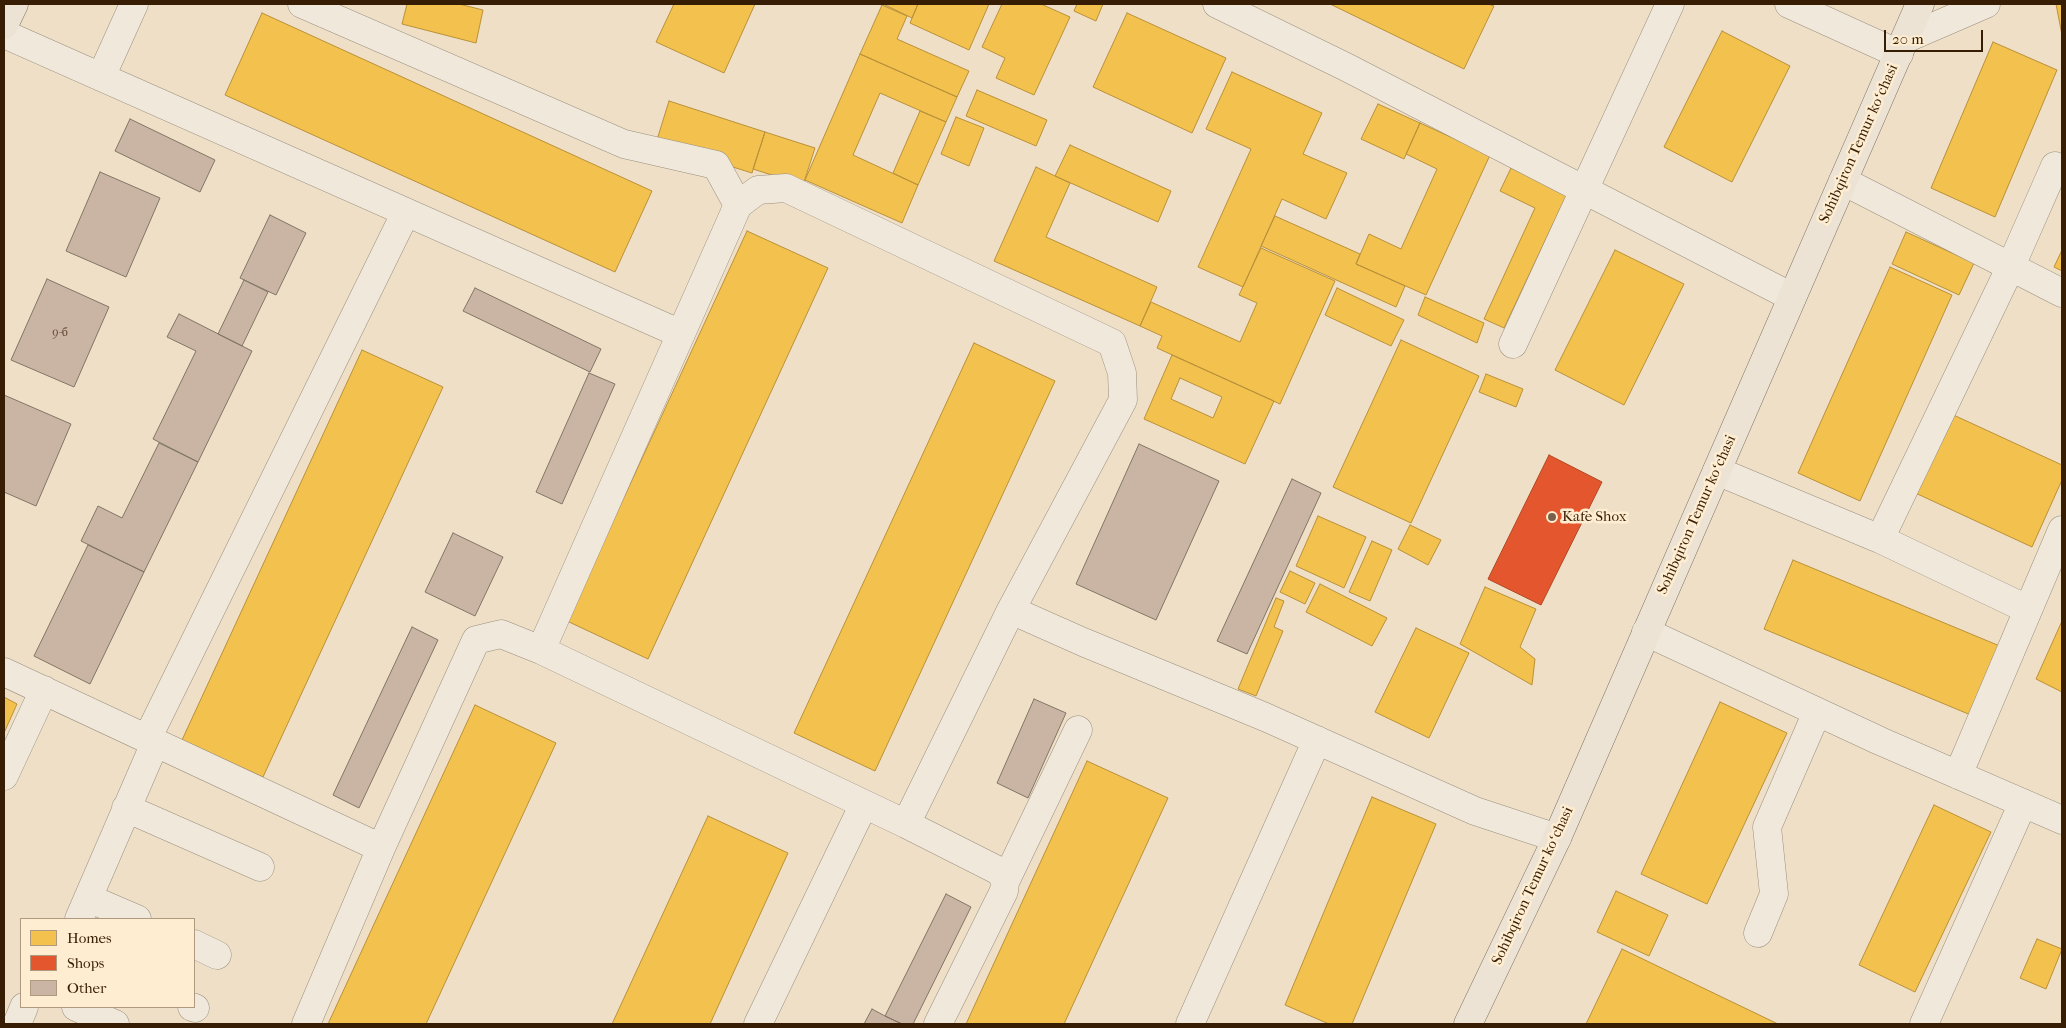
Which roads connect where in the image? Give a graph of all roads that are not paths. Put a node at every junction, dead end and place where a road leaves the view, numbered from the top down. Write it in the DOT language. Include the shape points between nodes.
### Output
graph roads {
  1 [pos="14,4"];
  2 [pos="134,4"];
  3 [pos="302,4"];
  4 [pos="1220,4"];
  5 [pos="1670,4"];
  6 [pos="1789,4"];
  7 [pos="1920,4"];
  8 [pos="1986,4"];
  9 [pos="4,25"];
  10 [pos="4,34"];
  11 [pos="1902,47"];
  12 [pos="101,77"];
  13 [pos="2055,166"];
  14 [pos="1843,181"];
  15 [pos="1585,190"];
  16 [pos="738,205"];
  17 [pos="406,212"];
  18 [pos="2011,266"];
  19 [pos="2062,293"];
  20 [pos="1792,297"];
  21 [pos="681,334"];
  22 [pos="1513,344"];
  23 [pos="1717,470"];
  24 [pos="2062,530"];
  25 [pos="1880,539"];
  26 [pos="2027,609"];
  27 [pos="1011,610"];
  28 [pos="1646,632"];
  29 [pos="541,650"];
  30 [pos="4,672"];
  31 [pos="44,690"];
  32 [pos="1817,712"];
  33 [pos="1078,730"];
  34 [pos="1317,740"];
  35 [pos="151,741"];
  36 [pos="1958,775"];
  37 [pos="4,776"];
  38 [pos="2023,803"];
  39 [pos="864,804"];
  40 [pos="126,808"];
  41 [pos="2062,820"];
  42 [pos="906,824"];
  43 [pos="1557,838"];
  44 [pos="381,848"];
  45 [pos="260,867"];
  46 [pos="1005,882"];
  47 [pos="83,908"];
  48 [pos="132,918"];
  49 [pos="1758,933"];
  50 [pos="24,1008"];
  51 [pos="78,1008"];
  52 [pos="17,1024"];
  53 [pos="115,1024"];
  54 [pos="306,1024"];
  55 [pos="758,1024"];
  56 [pos="938,1024"];
  57 [pos="1190,1024"];
  58 [pos="1471,1024"];
  59 [pos="1924,1024"];
  1 -- 9 [label="main road"];
  2 -- 12 [label="lane"];
  3 -- 16 [label="lane" via="624,144 716,165"];
  4 -- 15 [label="lane"];
  5 -- 15 [label="lane"];
  6 -- 11 [label="lane"];
  7 -- 11 [label="main road, Sohibqiron Temur koʻchasi"];
  8 -- 11 [label="lane"];
  10 -- 12 [label="lane"];
  11 -- 14 [label="main road, Sohibqiron Temur koʻchasi"];
  12 -- 17 [label="lane"];
  13 -- 18 [label="lane"];
  14 -- 18 [label="lane"];
  14 -- 20 [label="main road, Sohibqiron Temur koʻchasi"];
  15 -- 20 [label="lane"];
  15 -- 22 [label="lane"];
  16 -- 21 [label="lane"];
  16 -- 27 [label="lane" via="758,190 786,188 1112,343 1122,373 1123,400"];
  17 -- 21 [label="lane"];
  17 -- 35 [label="lane"];
  18 -- 19 [label="lane"];
  18 -- 25 [label="lane"];
  20 -- 23 [label="main road, Sohibqiron Temur koʻchasi"];
  21 -- 29 [label="lane"];
  23 -- 25 [label="lane"];
  23 -- 28 [label="main road, Sohibqiron Temur koʻchasi"];
  24 -- 26 [label="lane"];
  25 -- 26 [label="lane"];
  26 -- 36 [label="lane"];
  27 -- 34 [label="lane"];
  27 -- 42 [label="lane"];
  28 -- 32 [label="lane"];
  28 -- 43 [label="main road, Sohibqiron Temur koʻchasi"];
  29 -- 39 [label="lane"];
  29 -- 44 [label="lane" via="501,634 476,640"];
  30 -- 31 [label="lane"];
  31 -- 35 [label="lane"];
  31 -- 37 [label="lane"];
  32 -- 36 [label="lane"];
  32 -- 49 [label="lane" via="1767,827 1774,894"];
  33 -- 46 [label="lane"];
  34 -- 43 [label="lane" via="1475,811"];
  34 -- 57 [label="lane"];
  35 -- 40 [label="lane"];
  35 -- 44 [label="lane"];
  36 -- 38 [label="lane"];
  38 -- 41 [label="lane"];
  38 -- 59 [label="lane"];
  39 -- 42 [label="lane"];
  39 -- 55 [label="lane"];
  40 -- 45 [label="lane"];
  40 -- 47 [label="lane"];
  42 -- 46 [label="lane" via="1002,872"];
  43 -- 58 [label="main road, Sohibqiron Temur koʻchasi"];
  44 -- 54 [label="lane"];
  46 -- 56 [label="lane" via="1004,891"];
  47 -- 48 [label="lane"];
  50 -- 52 [label="lane"];
  51 -- 53 [label="lane"];
}
